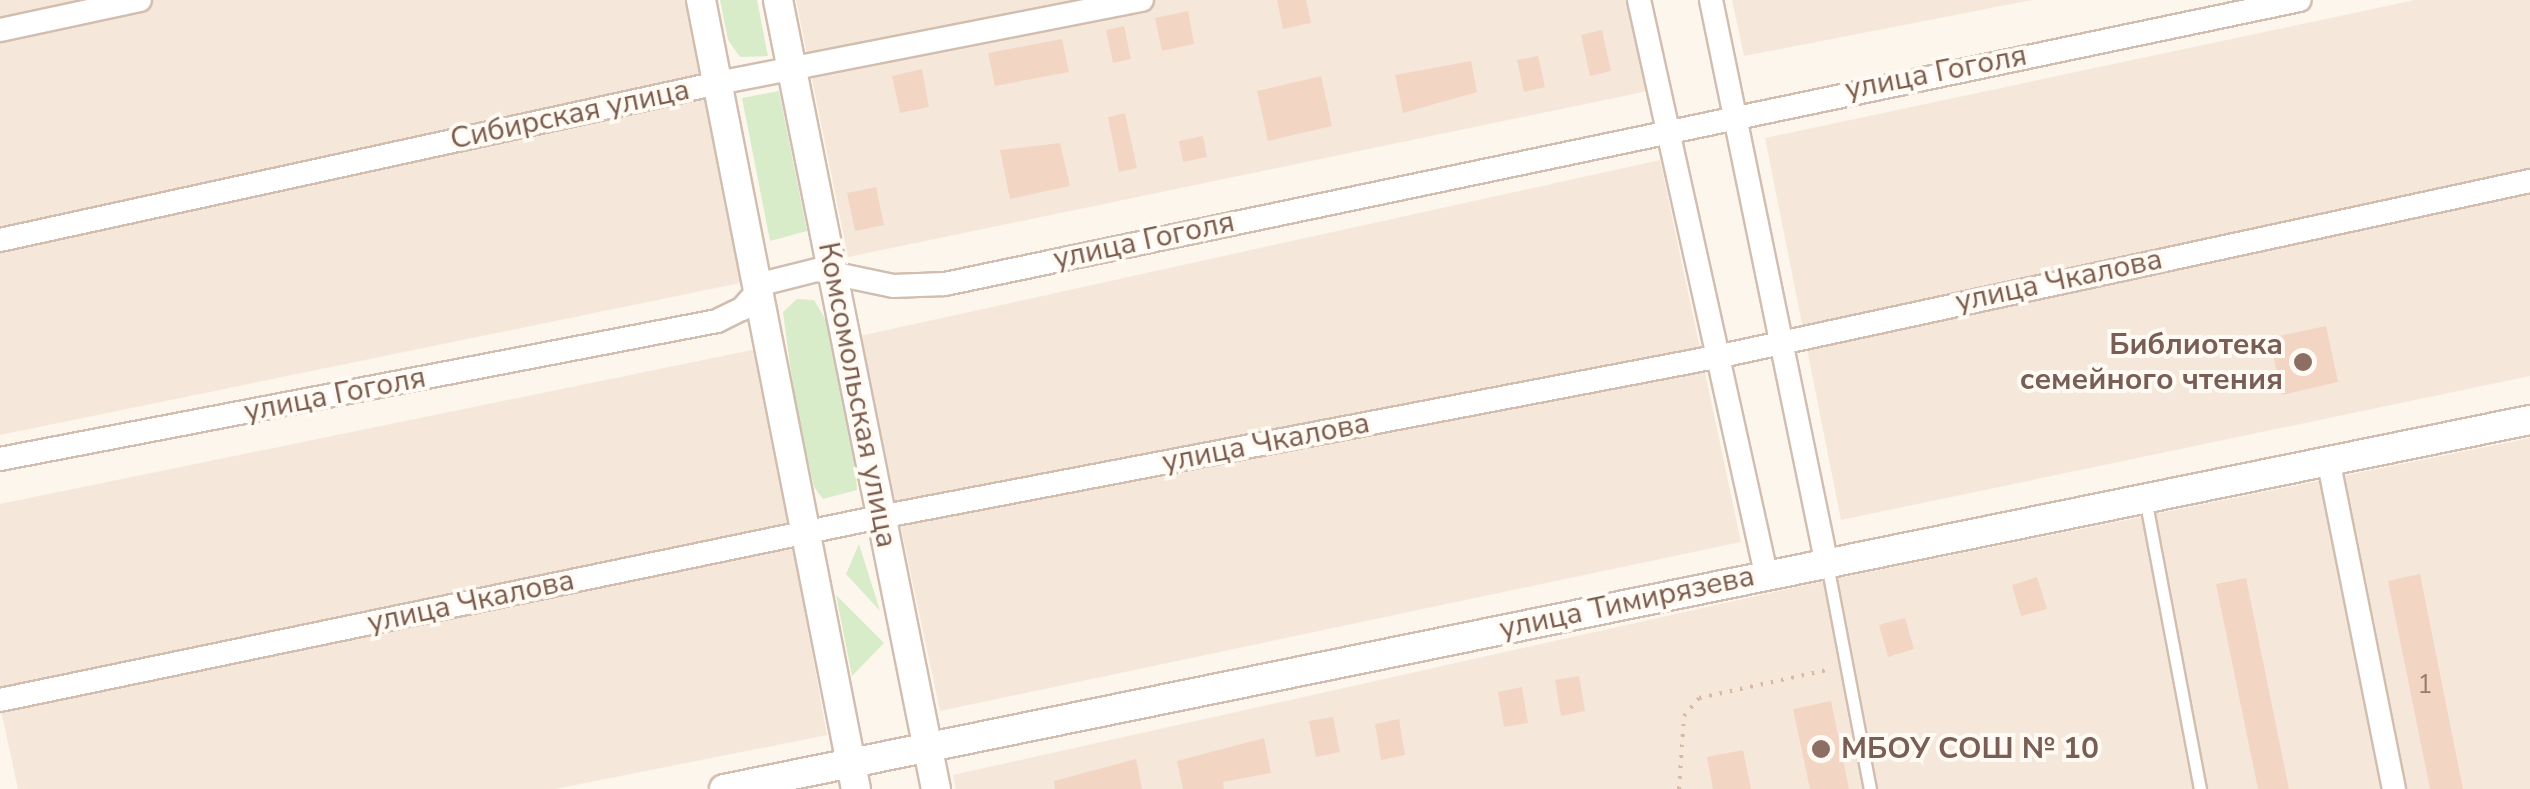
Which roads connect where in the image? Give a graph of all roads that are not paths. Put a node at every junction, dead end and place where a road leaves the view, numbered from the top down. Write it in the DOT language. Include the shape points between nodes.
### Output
graph roads {
  1 [pos="140,0"];
  2 [pos="702,0"];
  3 [pos="778,0"];
  4 [pos="1142,0"];
  5 [pos="1639,0"];
  6 [pos="1711,0"];
  7 [pos="2300,0"];
  8 [pos="0,30"];
  9 [pos="793,69"];
  10 [pos="718,83"];
  11 [pos="1739,112"];
  12 [pos="1669,127"];
  13 [pos="2530,181"];
  14 [pos="0,240"];
  15 [pos="833,270"];
  16 [pos="761,285"];
  17 [pos="1783,340"];
  18 [pos="1721,356"];
  19 [pos="2530,420"];
  20 [pos="0,459"];
  21 [pos="2328,459"];
  22 [pos="2145,496"];
  23 [pos="880,517"];
  24 [pos="808,532"];
  25 [pos="1826,560"];
  26 [pos="1766,574"];
  27 [pos="0,700"];
  28 [pos="928,750"];
  29 [pos="854,778"];
  30 [pos="724,789"];
  31 [pos="936,789"];
  32 [pos="1870,789"];
  33 [pos="2200,789"];
  34 [pos="2394,789"];
  1 -- 8 [label="street"];
  2 -- 10 [label="street"];
  3 -- 9 [label="street, Комсомольская улица"];
  4 -- 9 [label="street, Сибирская улица"];
  5 -- 12 [label="street"];
  6 -- 11 [label="street"];
  7 -- 11 [label="street, улица Гоголя"];
  9 -- 10 [label="street, Сибирская улица"];
  9 -- 15 [label="street, Комсомольская улица"];
  10 -- 14 [label="street, Сибирская улица"];
  10 -- 16 [label="street"];
  11 -- 12 [label="street, улица Гоголя"];
  11 -- 17 [label="street"];
  12 -- 15 [label="street, улица Гоголя" via="934,286 893,286"];
  12 -- 18 [label="street"];
  13 -- 17 [label="street, улица Чкалова"];
  15 -- 16 [label="street, улица Гоголя"];
  15 -- 23 [label="street, Комсомольская улица"];
  16 -- 20 [label="street, улица Гоголя" via="742,309 717,321"];
  16 -- 24 [label="street"];
  17 -- 18 [label="street, улица Чкалова"];
  17 -- 25 [label="street"];
  18 -- 23 [label="street, улица Чкалова"];
  18 -- 26 [label="street"];
  19 -- 21 [label="street, улица Тимирязева"];
  21 -- 22 [label="street, улица Тимирязева"];
  21 -- 34 [label="street"];
  22 -- 25 [label="street, улица Тимирязева"];
  22 -- 33 [label="lane"];
  23 -- 24 [label="street, улица Чкалова"];
  23 -- 28 [label="street, Комсомольская улица"];
  24 -- 27 [label="street, улица Чкалова"];
  24 -- 29 [label="street"];
  25 -- 26 [label="street, улица Тимирязева"];
  25 -- 32 [label="lane"];
  26 -- 28 [label="street, улица Тимирязева"];
  28 -- 29 [label="street, улица Тимирязева"];
  28 -- 31 [label="street, Комсомольская улица"];
  29 -- 30 [label="street, улица Тимирязева"];
}
